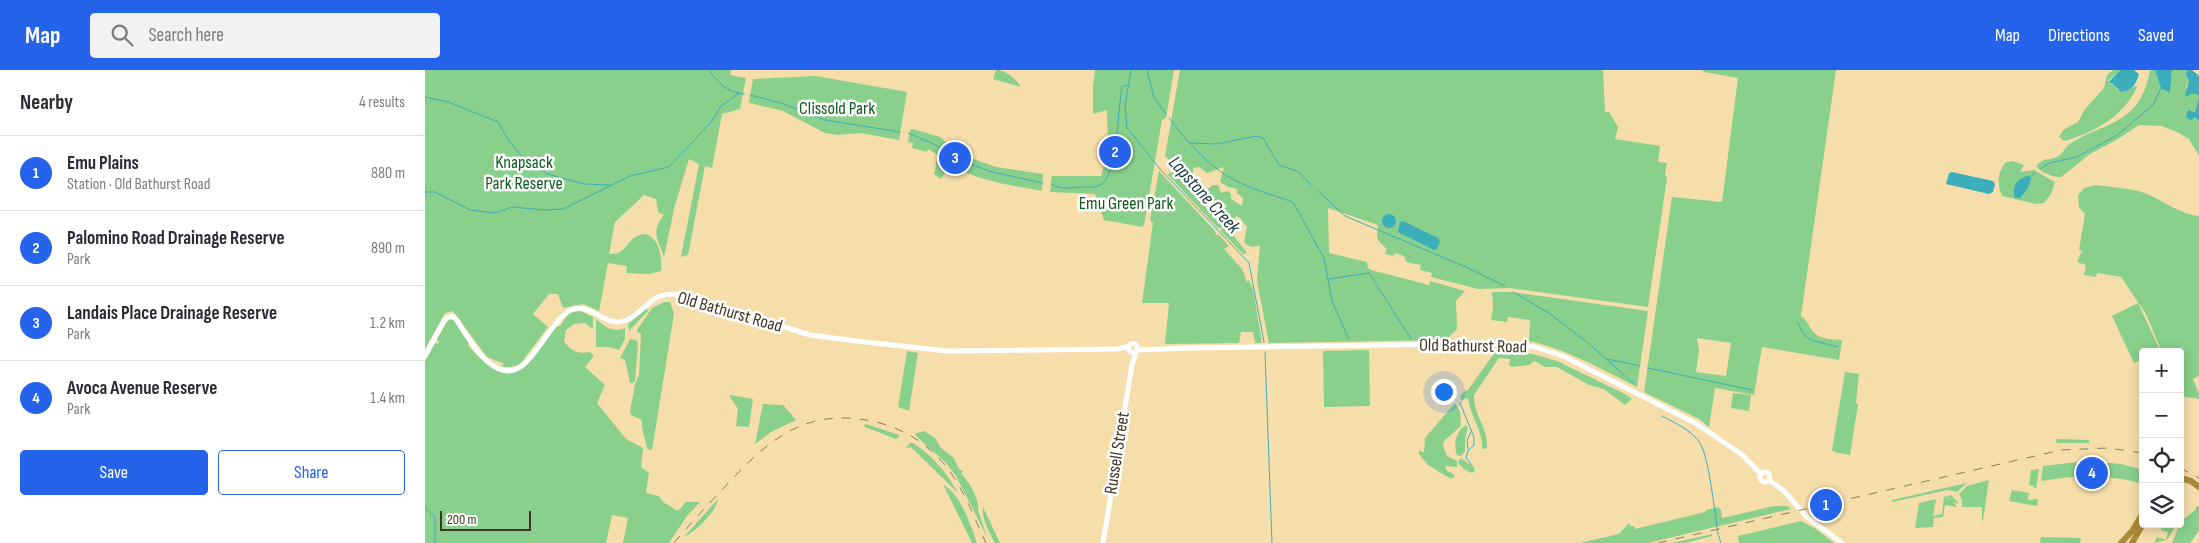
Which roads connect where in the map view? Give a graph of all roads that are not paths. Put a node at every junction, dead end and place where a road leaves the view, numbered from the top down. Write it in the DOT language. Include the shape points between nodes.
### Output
graph roads {
  1 [pos="1133,349"];
  2 [pos="425,356"];
  3 [pos="2184,480"];
  4 [pos="2197,486"];
  5 [pos="2139,520"];
  6 [pos="2141,528"];
  7 [pos="1103,543"];
  8 [pos="1842,543"];
  9 [pos="2121,543"];
  10 [pos="2132,543"];
  1 -- 2 [label="main road, Old Bathurst Road" via="947,350 865,342 810,335 675,294 651,300 632,317 618,322 583,309 571,310 557,321 525,363 514,369 501,369 486,361 453,316 445,319"];
  1 -- 7 [label="main road, Russell Street"];
  1 -- 8 [label="main road, Old Bathurst Road" via="1454,344 1542,348 1697,424 1741,454 1761,474 1762,481 1769,480 1784,491 1807,517"];
  3 -- 4 [label="highway"];
  5 -- 9 [label="highway"];
  6 -- 10 [label="highway"];
}
